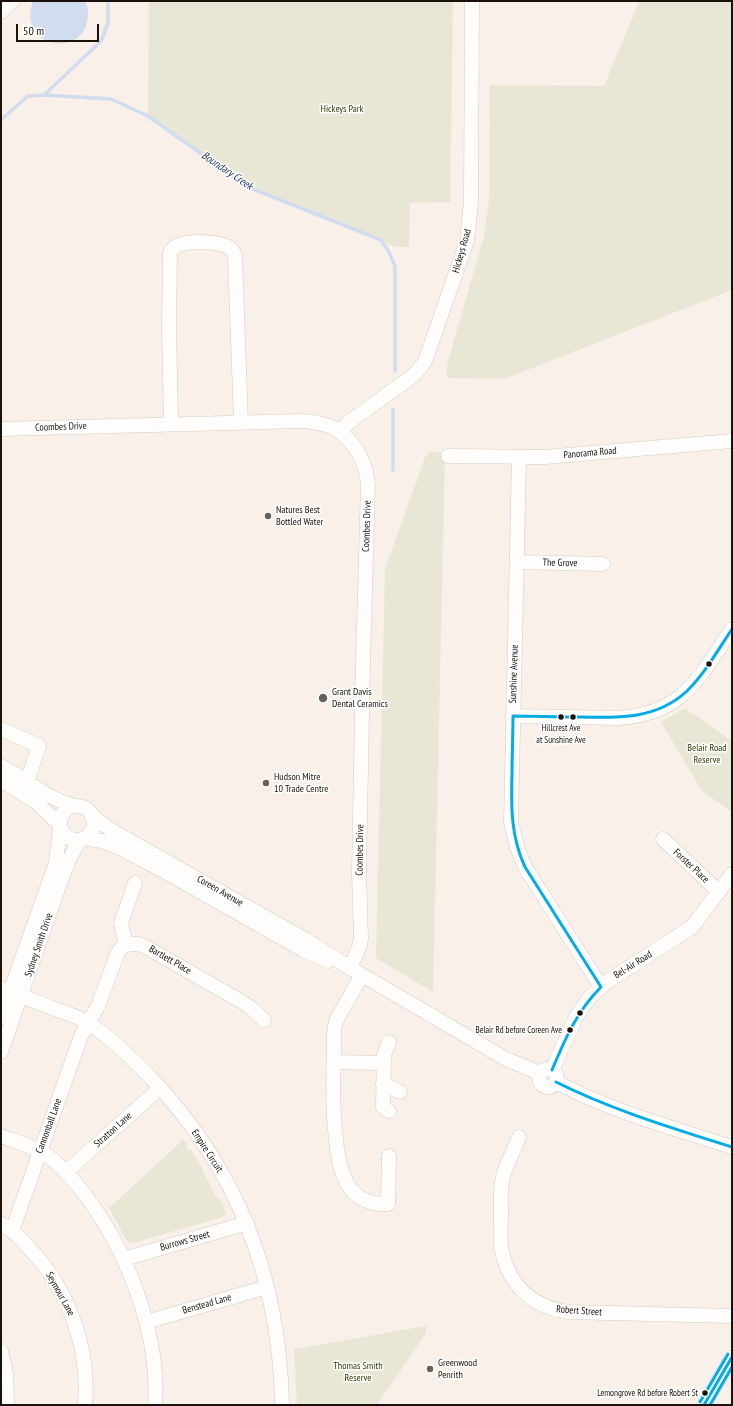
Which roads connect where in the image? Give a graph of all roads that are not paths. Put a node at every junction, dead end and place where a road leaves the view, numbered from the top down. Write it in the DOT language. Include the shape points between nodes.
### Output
graph roads {
  1 [pos="12,1"];
  2 [pos="472,1"];
  3 [pos="1,12"];
  4 [pos="241,423"];
  5 [pos="171,424"];
  6 [pos="1,429"];
  7 [pos="340,432"];
  8 [pos="732,441"];
  9 [pos="448,456"];
  10 [pos="519,457"];
  11 [pos="517,562"];
  12 [pos="603,564"];
  13 [pos="732,629"];
  14 [pos="513,716"];
  15 [pos="1,728"];
  16 [pos="1,766"];
  17 [pos="1,780"];
  18 [pos="27,782"];
  19 [pos="76,806"];
  20 [pos="91,815"];
  21 [pos="60,826"];
  22 [pos="82,839"];
  23 [pos="663,839"];
  24 [pos="732,874"];
  25 [pos="134,883"];
  26 [pos="719,892"];
  27 [pos="126,945"];
  28 [pos="350,968"];
  29 [pos="362,975"];
  30 [pos="601,986"];
  31 [pos="11,993"];
  32 [pos="1,1017"];
  33 [pos="264,1020"];
  34 [pos="88,1022"];
  35 [pos="389,1042"];
  36 [pos="1,1052"];
  37 [pos="334,1062"];
  38 [pos="384,1063"];
  39 [pos="549,1075"];
  40 [pos="384,1084"];
  41 [pos="160,1088"];
  42 [pos="400,1092"];
  43 [pos="389,1111"];
  44 [pos="1,1136"];
  45 [pos="519,1137"];
  46 [pos="732,1148"];
  47 [pos="40,1151"];
  48 [pos="389,1156"];
  49 [pos="66,1172"];
  50 [pos="246,1223"];
  51 [pos="6,1227"];
  52 [pos="124,1259"];
  53 [pos="267,1287"];
  54 [pos="732,1316"];
  55 [pos="146,1322"];
  56 [pos="1,1351"];
  57 [pos="732,1357"];
  58 [pos="7,1405"];
  59 [pos="86,1405"];
  60 [pos="154,1405"];
  61 [pos="282,1405"];
  62 [pos="704,1405"];
  1 -- 3 [label="street"];
  2 -- 7 [label="street, Hickeys Road" via="472,202 470,227 464,250 428,354 421,367 414,375 349,422"];
  4 -- 5 [label="street, Coombes Drive"];
  4 -- 5 [label="street" via="235,257 231,249 225,245 196,242 179,244 170,253"];
  4 -- 7 [label="street, Coombes Drive" via="315,422"];
  5 -- 6 [label="street, Coombes Drive"];
  7 -- 28 [label="street, Coombes Drive" via="361,457 368,476 359,873 361,938"];
  8 -- 10 [label="street, Panorama Road" via="550,457"];
  9 -- 10 [label="street, Panorama Road"];
  10 -- 11 [label="street, Sunshine Avenue"];
  11 -- 12 [label="street, The Grove"];
  11 -- 14 [label="street, Sunshine Avenue"];
  13 -- 14 [label="street" via="690,688 674,702 651,713 618,718"];
  14 -- 30 [label="street, Sunshine Avenue" via="511,822 517,847 525,867"];
  15 -- 18 [label="street" via="40,746"];
  16 -- 18 [label="street"];
  17 -- 21 [label="street" via="36,802"];
  18 -- 19 [label="street" via="65,804"];
  19 -- 20 [label="street" via="85,808"];
  19 -- 21 [label="street" via="64,812"];
  20 -- 22 [label="street" via="93,828"];
  20 -- 28 [label="street, Coreen Avenue" via="111,830 308,941"];
  21 -- 22 [label="street" via="66,836 75,840"];
  21 -- 31 [label="street, Sydney Smith Drive" via="56,863"];
  22 -- 28 [label="street, Coreen Avenue" via="111,844 303,950"];
  22 -- 31 [label="street, Sydney Smith Drive" via="72,854"];
  23 -- 26 [label="street, Forster Place"];
  24 -- 26 [label="street, Bel-Air Road"];
  25 -- 27 [label="street" via="122,920"];
  26 -- 30 [label="street, Bel-Air Road" via="692,927"];
  27 -- 33 [label="street, Bartlett Place" via="146,946 252,1008"];
  27 -- 34 [label="street" via="118,952 98,1006"];
  28 -- 29 [label="street, Coreen Avenue"];
  29 -- 37 [label="street" via="335,1022"];
  29 -- 39 [label="street, Coreen Avenue" via="506,1060"];
  30 -- 39 [label="street, Bel-Air Road" via="576,1017"];
  31 -- 32 [label="street, Sydney Smith Drive"];
  31 -- 34 [label="street, Empire Circuit"];
  31 -- 36 [label="street, Sydney Smith Drive"];
  34 -- 41 [label="street, Empire Circuit" via="122,1050"];
  34 -- 47 [label="street, Cannonball Lane"];
  35 -- 38 [label="street"];
  37 -- 38 [label="street"];
  37 -- 48 [label="street" via="336,1137 344,1174 350,1188 372,1203 388,1204"];
  38 -- 40 [label="street"];
  39 -- 46 [label="street, Coreen Avenue" via="578,1093 608,1106"];
  40 -- 42 [label="street"];
  40 -- 43 [label="street" via="383,1107"];
  41 -- 49 [label="street, Stratton Lane"];
  41 -- 50 [label="street, Empire Circuit" via="209,1152"];
  44 -- 47 [label="street"];
  45 -- 54 [label="street, Robert Street" via="503,1178 500,1238 504,1257 513,1278 532,1299 547,1308 568,1312"];
  47 -- 49 [label="street"];
  47 -- 51 [label="street, Cannonball Lane"];
  49 -- 52 [label="street" via="98,1212"];
  50 -- 52 [label="street, Burrows Street"];
  50 -- 53 [label="street, Empire Circuit" via="258,1253"];
  51 -- 59 [label="street, Seymour Lane" via="37,1256 69,1307 80,1338"];
  52 -- 55 [label="street"];
  53 -- 55 [label="street, Benstead Lane"];
  53 -- 61 [label="street, Empire Circuit" via="278,1340"];
  55 -- 60 [label="street" via="153,1364"];
  56 -- 58 [label="street" via="6,1373"];
  57 -- 62 [label="street"];
}
